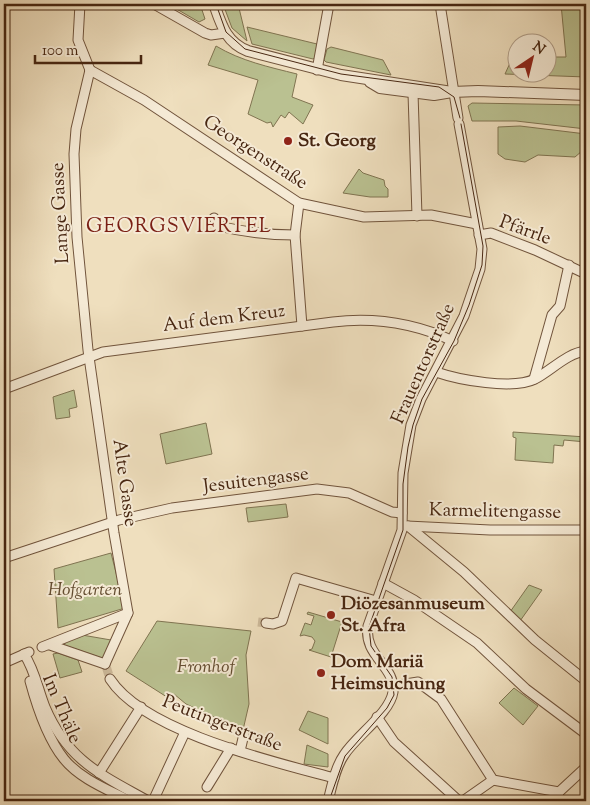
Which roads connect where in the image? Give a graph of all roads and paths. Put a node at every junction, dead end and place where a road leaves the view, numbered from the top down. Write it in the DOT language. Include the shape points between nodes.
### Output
graph roads {
  1 [pos="80,4"];
  2 [pos="154,4"];
  3 [pos="214,4"];
  4 [pos="329,4"];
  5 [pos="440,4"];
  6 [pos="225,33"];
  7 [pos="90,70"];
  8 [pos="317,70"];
  9 [pos="368,79"];
  10 [pos="452,92"];
  11 [pos="413,93"];
  12 [pos="586,95"];
  13 [pos="299,203"];
  14 [pos="417,216"];
  15 [pos="214,218"];
  16 [pos="477,224"];
  17 [pos="479,235"];
  18 [pos="295,236"];
  19 [pos="569,265"];
  20 [pos="586,274"];
  21 [pos="302,326"];
  22 [pos="452,340"];
  23 [pos="586,351"];
  24 [pos="89,357"];
  25 [pos="436,372"];
  26 [pos="534,379"];
  27 [pos="4,389"];
  28 [pos="402,513"];
  29 [pos="112,522"];
  30 [pos="405,526"];
  31 [pos="586,530"];
  32 [pos="4,558"];
  33 [pos="383,583"];
  34 [pos="376,601"];
  35 [pos="128,613"];
  36 [pos="269,624"];
  37 [pos="26,653"];
  38 [pos="4,663"];
  39 [pos="110,679"];
  40 [pos="586,681"];
  41 [pos="393,686"];
  42 [pos="140,707"];
  43 [pos="377,717"];
  44 [pos="185,732"];
  45 [pos="244,734"];
  46 [pos="586,734"];
  47 [pos="236,749"];
  48 [pos="586,767"];
  49 [pos="99,773"];
  50 [pos="334,778"];
  51 [pos="493,780"];
  52 [pos="207,788"];
  53 [pos="560,797"];
  54 [pos="130,801"];
  55 [pos="148,801"];
  56 [pos="153,801"];
  57 [pos="328,801"];
  58 [pos="459,801"];
  59 [pos="463,801"];
  1 -- 7 [label="street" via="78,40"];
  2 -- 6 [label="street" via="206,33"];
  3 -- 6 [label="street"];
  4 -- 8 [label="street"];
  5 -- 10 [label="street, Frauentorstraße"];
  6 -- 8 [label="street" via="244,50"];
  7 -- 13 [label="street, Georgenstraße" via="144,100"];
  7 -- 24 [label="street, Lange Gasse" via="76,125 74,154 77,237"];
  8 -- 9 [label="street"];
  9 -- 10 [label="street"];
  9 -- 11 [label="street" via="375,87"];
  10 -- 11 [label="street" via="434,96"];
  10 -- 12 [label="street"];
  10 -- 16 [label="street, Frauentorstraße"];
  11 -- 14 [label="street"];
  13 -- 14 [label="street, Georgenstraße" via="364,217"];
  13 -- 18 [label="street"];
  14 -- 16 [label="street, Georgenstraße"];
  15 -- 18 [label="street" via="218,226 230,229"];
  16 -- 17 [label="street, Frauentorstraße"];
  17 -- 19 [label="street, Pfärrle" via="490,233"];
  17 -- 22 [label="street, Frauentorstraße" via="480,269"];
  18 -- 21 [label="street"];
  19 -- 20 [label="street, Pfärrle"];
  19 -- 26 [label="street" via="560,306 552,315"];
  21 -- 22 [label="street, Auf dem Kreuz" via="355,319 380,321 426,329"];
  21 -- 24 [label="street, Auf dem Kreuz" via="156,344"];
  22 -- 25 [label="street, Frauentorstraße"];
  23 -- 26 [label="street" via="572,355"];
  24 -- 27 [label="street, Auf dem Kreuz"];
  24 -- 29 [label="street, Alte Gasse"];
  25 -- 26 [label="street" via="467,380 525,383"];
  25 -- 28 [label="street, Frauentorstraße" via="417,409 409,435 402,484"];
  28 -- 29 [label="street, Jesuitengasse" via="392,512 349,493 317,489 172,508"];
  28 -- 30 [label="street, Frauentorstraße"];
  29 -- 32 [label="street, Jesuitengasse"];
  29 -- 35 [label="street, Alte Gasse"];
  30 -- 31 [label="street, Karmelitengasse"];
  30 -- 33 [label="street, Frauentorstraße"];
  30 -- 40 [label="street" via="464,572 535,640"];
  33 -- 34 [label="street, Frauentorstraße"];
  33 -- 46 [label="street" via="477,643 526,689"];
  34 -- 36 [label="street" via="296,578 282,621"];
  34 -- 41 [label="street, Frauentorstraße" via="367,638"];
  35 -- 35 [label="street" via="106,665 46,646"];
  37 -- 38 [label="street"];
  37 -- 49 [label="street" via="46,708 62,738 82,762"];
  37 -- 54 [label="street, Im Thäle" via="36,702 64,759 89,778"];
  39 -- 42 [label="street, Peutingerstraße" via="114,687"];
  41 -- 43 [label="street" via="390,701"];
  41 -- 51 [label="street" via="413,682 436,694"];
  42 -- 44 [label="street, Peutingerstraße"];
  42 -- 49 [label="street"];
  43 -- 50 [label="street" via="344,755"];
  43 -- 58 [label="street" via="394,742"];
  44 -- 47 [label="street, Peutingerstraße"];
  44 -- 56 [label="street"];
  45 -- 47 [label="street"];
  47 -- 50 [label="street, Peutingerstraße"];
  47 -- 52 [label="street"];
  48 -- 53 [label="street"];
  49 -- 55 [label="street"];
  50 -- 57 [label="street"];
  51 -- 53 [label="street"];
  51 -- 59 [label="street"];
}
